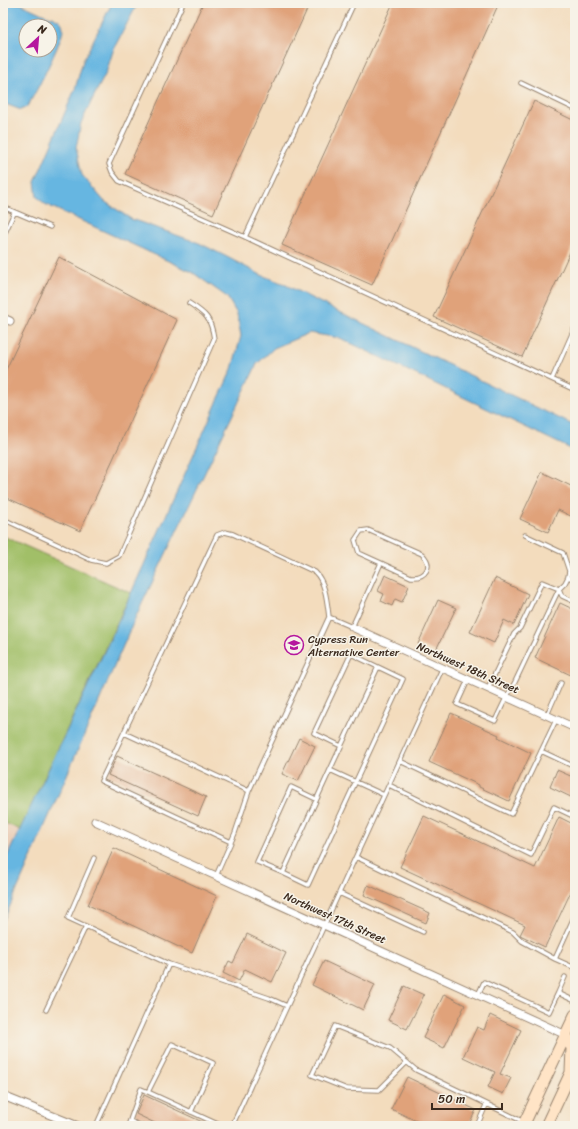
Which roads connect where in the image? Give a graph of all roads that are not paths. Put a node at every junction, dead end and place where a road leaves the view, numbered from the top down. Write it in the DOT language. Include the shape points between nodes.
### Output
graph roads {
  1 [pos="183,3"];
  2 [pos="354,3"];
  3 [pos="521,83"];
  4 [pos="575,109"];
  5 [pos="3,207"];
  6 [pos="14,213"];
  7 [pos="50,227"];
  8 [pos="3,237"];
  9 [pos="245,237"];
  10 [pos="189,303"];
  11 [pos="575,327"];
  12 [pos="552,379"];
  13 [pos="575,390"];
  14 [pos="3,519"];
  15 [pos="525,535"];
  16 [pos="381,564"];
  17 [pos="568,577"];
  18 [pos="575,580"];
  19 [pos="559,589"];
  20 [pos="575,602"];
  21 [pos="329,617"];
  22 [pos="352,627"];
  23 [pos="378,667"];
  24 [pos="442,669"];
  25 [pos="468,680"];
  26 [pos="561,683"];
  27 [pos="488,689"];
  28 [pos="506,698"];
  29 [pos="546,716"];
  30 [pos="556,720"];
  31 [pos="575,728"];
  32 [pos="124,733"];
  33 [pos="341,746"];
  34 [pos="541,751"];
  35 [pos="400,761"];
  36 [pos="575,767"];
  37 [pos="330,770"];
  38 [pos="356,782"];
  39 [pos="389,785"];
  40 [pos="249,791"];
  41 [pos="384,795"];
  42 [pos="316,799"];
  43 [pos="575,817"];
  44 [pos="95,821"];
  45 [pos="232,842"];
  46 [pos="356,857"];
  47 [pos="94,858"];
  48 [pos="283,874"];
  49 [pos="216,876"];
  50 [pos="339,893"];
  51 [pos="575,914"];
  52 [pos="324,925"];
  53 [pos="86,926"];
  54 [pos="423,932"];
  55 [pos="555,959"];
  56 [pos="169,964"];
  57 [pos="575,968"];
  58 [pos="565,977"];
  59 [pos="558,993"];
  60 [pos="478,995"];
  61 [pos="575,1001"];
  62 [pos="287,1006"];
  63 [pos="46,1010"];
  64 [pos="575,1015"];
  65 [pos="566,1035"];
  66 [pos="406,1062"];
  67 [pos="574,1070"];
  68 [pos="148,1092"];
  69 [pos="4,1099"];
  70 [pos="486,1105"];
  71 [pos="191,1112"];
  72 [pos="130,1121"];
  73 [pos="524,1124"];
  74 [pos="550,1125"];
  75 [pos="78,1126"];
  76 [pos="96,1126"];
  77 [pos="128,1126"];
  78 [pos="142,1126"];
  79 [pos="222,1126"];
  80 [pos="232,1126"];
  81 [pos="477,1126"];
  1 -- 9 [label="lane" via="109,164 110,168 122,182"];
  2 -- 9 [label="lane"];
  3 -- 4 [label="lane"];
  5 -- 6 [label="lane"];
  6 -- 7 [label="lane"];
  6 -- 8 [label="lane"];
  9 -- 12 [label="lane"];
  10 -- 14 [label="lane" via="204,313 212,326 214,339 119,556 106,563 91,560"];
  11 -- 12 [label="lane"];
  12 -- 13 [label="lane"];
  15 -- 17 [label="lane" via="563,553"];
  16 -- 16 [label="lane" via="415,577 423,573 429,563 422,554 368,530 361,531 356,540 359,553"];
  16 -- 22 [label="lane"];
  17 -- 18 [label="lane"];
  17 -- 19 [label="lane"];
  19 -- 20 [label="lane" via="562,596"];
  19 -- 27 [label="lane" via="542,582"];
  19 -- 28 [label="lane"];
  21 -- 22 [label="lane"];
  21 -- 32 [label="lane" via="323,586 315,572 233,534 221,532 215,538"];
  21 -- 40 [label="lane"];
  22 -- 24 [label="street, Northwest 18th Street"];
  23 -- 33 [label="lane"];
  23 -- 33 [label="lane" via="351,654 314,733"];
  23 -- 38 [label="lane" via="403,679"];
  24 -- 25 [label="street, Northwest 18th Street"];
  24 -- 35 [label="lane"];
  25 -- 27 [label="street, Northwest 18th Street"];
  25 -- 28 [label="lane" via="457,704 495,721"];
  26 -- 29 [label="lane"];
  27 -- 28 [label="street, Northwest 18th Street"];
  28 -- 29 [label="street, Northwest 18th Street"];
  29 -- 30 [label="street, Northwest 18th Street"];
  30 -- 31 [label="street, Northwest 18th Street"];
  30 -- 34 [label="lane"];
  32 -- 40 [label="lane"];
  32 -- 45 [label="lane" via="101,781"];
  33 -- 37 [label="lane"];
  34 -- 35 [label="lane" via="512,814"];
  34 -- 36 [label="lane"];
  35 -- 39 [label="lane"];
  37 -- 38 [label="lane"];
  37 -- 42 [label="lane"];
  38 -- 41 [label="lane"];
  38 -- 48 [label="lane" via="308,885"];
  39 -- 41 [label="lane"];
  39 -- 43 [label="lane" via="531,855 554,807"];
  40 -- 45 [label="lane"];
  41 -- 46 [label="lane"];
  42 -- 48 [label="lane"];
  42 -- 48 [label="lane" via="291,787 257,862"];
  44 -- 49 [label="street, Northwest 17th Street"];
  45 -- 49 [label="lane"];
  46 -- 50 [label="lane"];
  46 -- 55 [label="lane" via="513,932 522,942"];
  47 -- 53 [label="lane" via="68,918"];
  49 -- 52 [label="street, Northwest 17th Street"];
  50 -- 52 [label="lane"];
  50 -- 54 [label="lane"];
  51 -- 55 [label="lane"];
  52 -- 60 [label="street, Northwest 17th Street"];
  52 -- 62 [label="lane"];
  53 -- 56 [label="lane"];
  53 -- 63 [label="lane"];
  55 -- 57 [label="lane"];
  56 -- 62 [label="lane"];
  56 -- 76 [label="lane"];
  58 -- 59 [label="lane"];
  59 -- 60 [label="lane" via="549,1012 484,982"];
  59 -- 61 [label="lane"];
  60 -- 65 [label="street, Northwest 17th Street"];
  62 -- 80 [label="lane"];
  64 -- 65 [label="main road"];
  65 -- 67 [label="main road" via="572,1048"];
  65 -- 73 [label="main road"];
  66 -- 66 [label="lane" via="390,1048 335,1026 312,1075 347,1089 379,1090"];
  66 -- 70 [label="lane" via="416,1070"];
  67 -- 74 [label="main road"];
  68 -- 71 [label="lane"];
  68 -- 71 [label="lane" via="172,1044 214,1063"];
  68 -- 72 [label="lane" via="141,1089"];
  69 -- 75 [label="street"];
  70 -- 73 [label="lane"];
  70 -- 81 [label="lane"];
  71 -- 79 [label="lane"];
  72 -- 77 [label="lane"];
  72 -- 78 [label="lane"];
}
